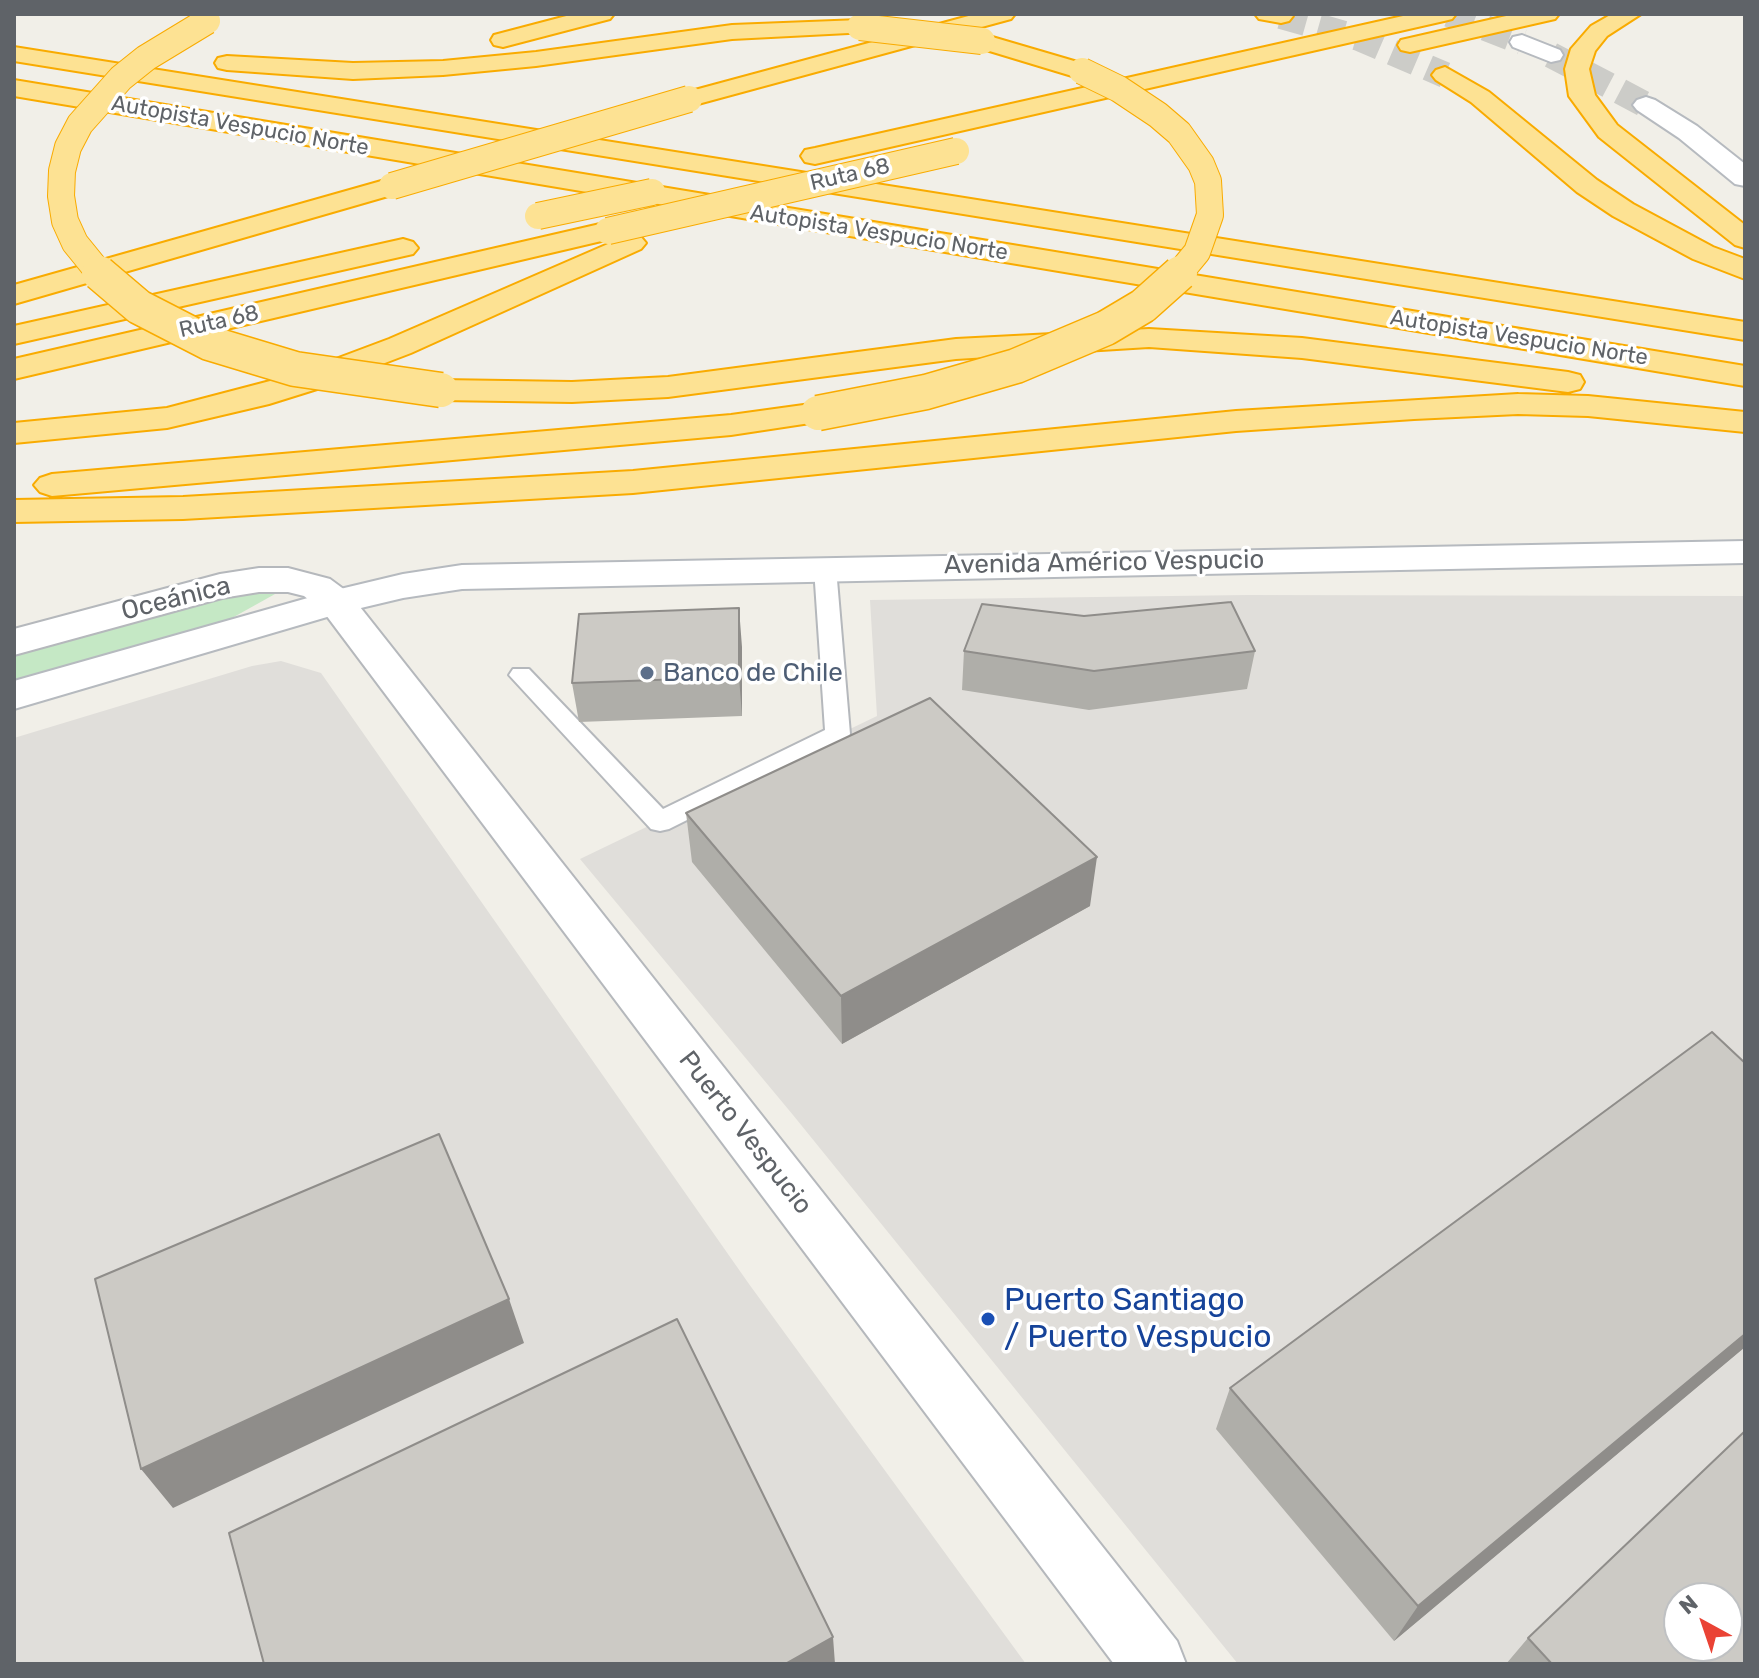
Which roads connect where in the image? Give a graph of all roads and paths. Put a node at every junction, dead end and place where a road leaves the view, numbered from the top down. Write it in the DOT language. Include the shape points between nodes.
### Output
graph roads {
  1 [pos="602,14"];
  2 [pos="1003,14"];
  3 [pos="1444,14"];
  4 [pos="1547,14"];
  5 [pos="1629,14"];
  6 [pos="214,18"];
  7 [pos="1522,42"];
  8 [pos="23,55"];
  9 [pos="1551,55"];
  10 [pos="271,65"];
  11 [pos="1445,75"];
  12 [pos="14,88"];
  13 [pos="1646,105"];
  14 [pos="1745,178"];
  15 [pos="509,223"];
  16 [pos="620,237"];
  17 [pos="1745,239"];
  18 [pos="424,243"];
  19 [pos="1745,270"];
  20 [pos="14,295"];
  21 [pos="1745,331"];
  22 [pos="14,335"];
  23 [pos="14,369"];
  24 [pos="1745,376"];
  25 [pos="1745,404"];
  26 [pos="1745,422"];
  27 [pos="14,433"];
  28 [pos="14,489"];
  29 [pos="14,511"];
  30 [pos="1745,552"];
  31 [pos="825,568"];
  32 [pos="462,577"];
  33 [pos="336,602"];
  34 [pos="14,642"];
  35 [pos="521,675"];
  36 [pos="14,695"];
  37 [pos="1154,1664"];
  1 -- 10 [label="highway" via="439,52"];
  2 -- 20 [label="highway, bridge" via="689,99"];
  3 -- 15 [label="highway, Ruta 68, bridge"];
  4 -- 16 [label="highway, Ruta 68, bridge" via="739,200"];
  5 -- 17 [label="highway" via="1599,31 1583,49 1577,69 1582,96 1608,131"];
  6 -- 25 [label="highway, bridge" via="121,78 80,124 62,171 65,221 75,243 112,287 150,313 209,343 311,372 441,390 559,392 668,387 956,349 1149,338 1302,348"];
  7 -- 9 [label="main road"];
  8 -- 10 [label="highway"];
  8 -- 21 [label="highway, Autopista Vespucio Norte"];
  10 -- 28 [label="highway, bridge" via="353,71 443,68 746,31 860,27 982,41 1082,71 1158,115 1201,164 1210,215 1197,252 1143,306 1040,357 926,392 731,425"];
  11 -- 19 [label="highway" via="1623,210"];
  12 -- 24 [label="highway, Autopista Vespucio Norte"];
  13 -- 14 [label="main road"];
  16 -- 23 [label="highway, Ruta 68"];
  16 -- 27 [label="highway" via="400,346 281,390 167,418"];
  18 -- 22 [label="highway, Ruta 68"];
  26 -- 29 [label="highway" via="1588,406 1429,408 1236,421 633,482 183,508"];
  30 -- 31 [label="main road, Avenida Américo Vespucio"];
  31 -- 32 [label="main road, Avenida Américo Vespucio"];
  31 -- 35 [label="lane" via="838,734 660,822"];
  32 -- 33 [label="main road, Oceánica"];
  33 -- 34 [label="main road, Oceánica" via="317,587 259,580"];
  33 -- 36 [label="main road, Oceánica"];
  33 -- 37 [label="main road, Puerto Vespucio"];
}
